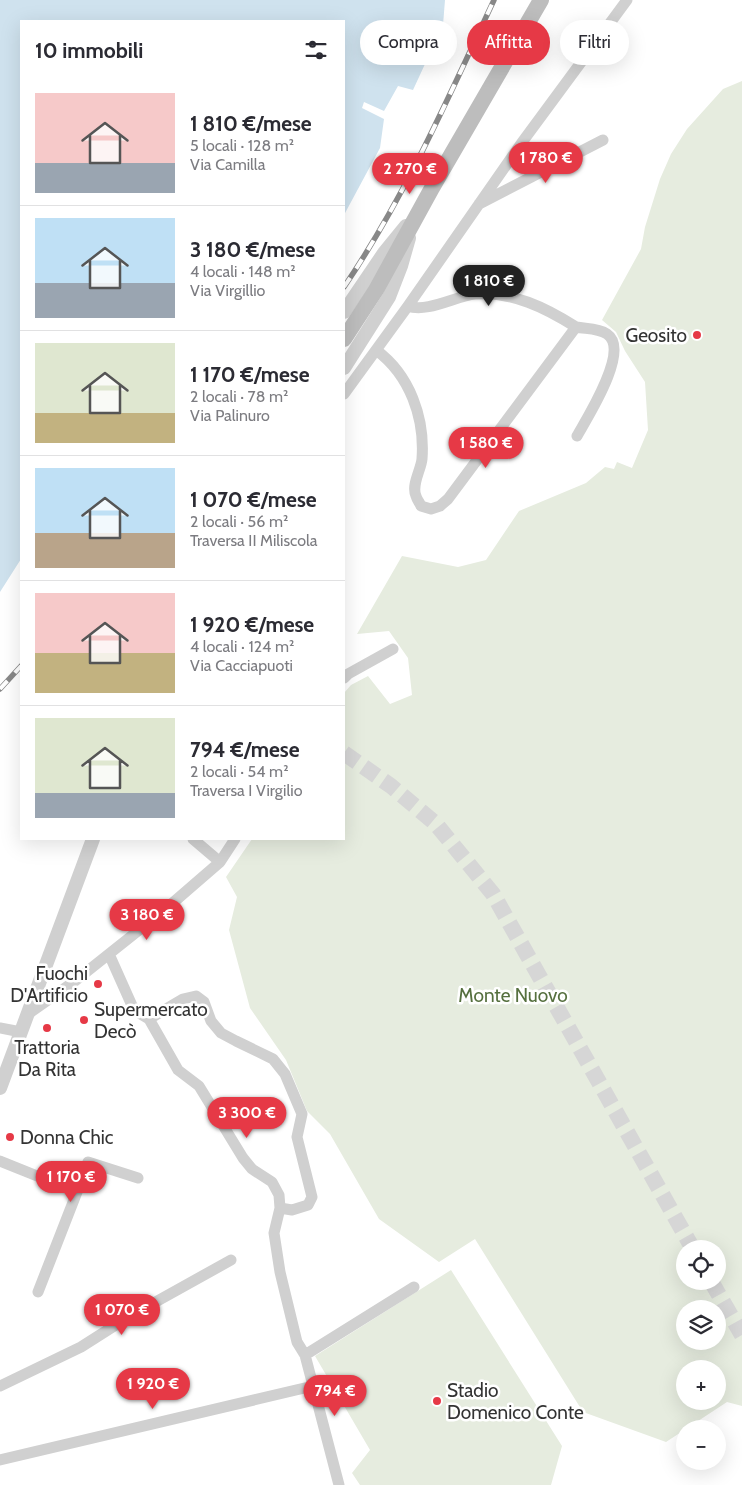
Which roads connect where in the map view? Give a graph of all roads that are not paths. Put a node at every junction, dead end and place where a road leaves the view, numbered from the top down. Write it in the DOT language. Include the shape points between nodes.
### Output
graph roads {
  1 [pos="541,0"];
  2 [pos="627,0"];
  3 [pos="603,140"];
  4 [pos="478,205"];
  5 [pos="416,217"];
  6 [pos="408,306"];
  7 [pos="345,311"];
  8 [pos="576,327"];
  9 [pos="345,337"];
  10 [pos="376,350"];
  11 [pos="345,366"];
  12 [pos="345,393"];
  13 [pos="577,436"];
  14 [pos="393,649"];
  15 [pos="345,677"];
  16 [pos="93,840"];
  17 [pos="194,840"];
  18 [pos="234,840"];
  19 [pos="220,862"];
  20 [pos="109,954"];
  21 [pos="28,1014"];
  22 [pos="149,1019"];
  23 [pos="0,1028"];
  24 [pos="21,1032"];
  25 [pos="0,1088"];
  26 [pos="0,1161"];
  27 [pos="138,1178"];
  28 [pos="78,1192"];
  29 [pos="280,1208"];
  30 [pos="231,1260"];
  31 [pos="414,1287"];
  32 [pos="38,1292"];
  33 [pos="305,1355"];
  34 [pos="0,1386"];
  35 [pos="313,1386"];
  36 [pos="0,1460"];
  37 [pos="339,1485"];
  1 -- 5 [label="main road"];
  2 -- 4 [label="street"];
  3 -- 4 [label="street"];
  4 -- 6 [label="street"];
  5 -- 7 [label="street" via="384,253"];
  5 -- 9 [label="main road" via="376,290"];
  5 -- 11 [label="street" via="389,297"];
  6 -- 8 [label="street" via="424,307 474,294 508,295 558,315"];
  6 -- 10 [label="street"];
  8 -- 10 [label="street" via="448,499 431,510 421,506 415,495 422,444 420,418 414,399 394,366"];
  8 -- 13 [label="street" via="608,334 613,342 614,356 609,375"];
  10 -- 12 [label="street"];
  14 -- 15 [label="street"];
  16 -- 21 [label="street"];
  17 -- 19 [label="street"];
  18 -- 19 [label="street"];
  19 -- 20 [label="street"];
  20 -- 21 [label="street"];
  20 -- 22 [label="street" via="134,1010"];
  21 -- 24 [label="street"];
  22 -- 29 [label="street" via="178,1070 200,1086 243,1158 252,1169 272,1182 279,1195"];
  22 -- 29 [label="street" via="183,999 196,996 204,1002 210,1021 221,1033 272,1059 285,1074 302,1114 297,1137 312,1197 308,1205 292,1210"];
  23 -- 24 [label="street"];
  24 -- 25 [label="street"];
  26 -- 28 [label="street"];
  27 -- 28 [label="street" via="88,1162"];
  28 -- 32 [label="street"];
  29 -- 33 [label="street" via="274,1233 280,1272 297,1342"];
  30 -- 34 [label="street" via="81,1347"];
  31 -- 33 [label="street"];
  33 -- 35 [label="street"];
  35 -- 36 [label="street"];
  35 -- 37 [label="street"];
}
